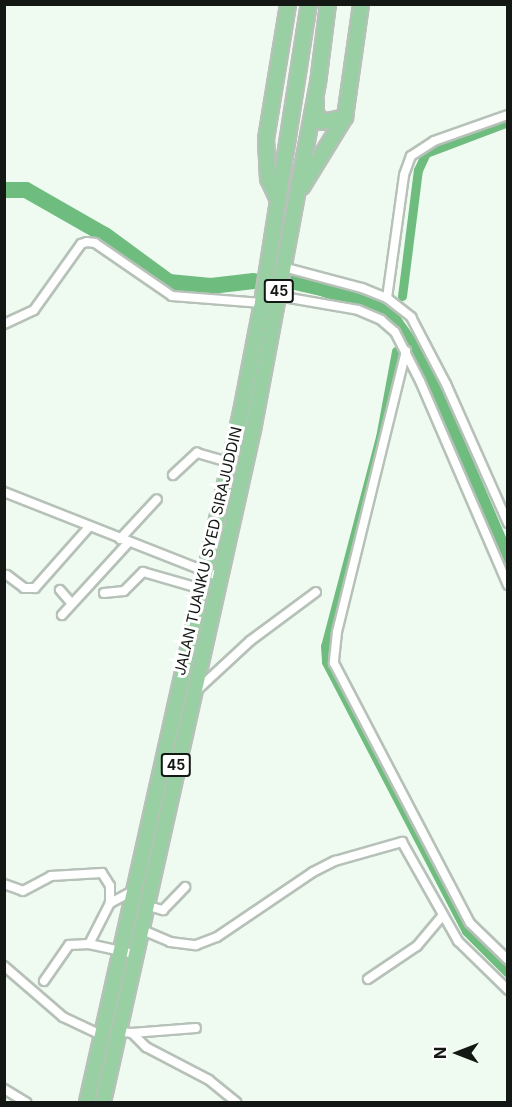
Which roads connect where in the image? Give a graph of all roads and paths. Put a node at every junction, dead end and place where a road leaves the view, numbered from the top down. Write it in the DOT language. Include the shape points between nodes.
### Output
graph roads {
  1 [pos="288,4"];
  2 [pos="309,4"];
  3 [pos="328,4"];
  4 [pos="362,4"];
  5 [pos="318,83"];
  6 [pos="507,115"];
  7 [pos="345,117"];
  8 [pos="266,140"];
  9 [pos="285,149"];
  10 [pos="278,200"];
  11 [pos="294,202"];
  12 [pos="283,267"];
  13 [pos="278,296"];
  14 [pos="387,298"];
  15 [pos="262,303"];
  16 [pos="4,324"];
  17 [pos="406,351"];
  18 [pos="229,462"];
  19 [pos="173,475"];
  20 [pos="4,492"];
  21 [pos="157,499"];
  22 [pos="507,524"];
  23 [pos="88,528"];
  24 [pos="125,541"];
  25 [pos="211,574"];
  26 [pos="7,575"];
  27 [pos="507,585"];
  28 [pos="202,589"];
  29 [pos="60,590"];
  30 [pos="316,592"];
  31 [pos="104,593"];
  32 [pos="72,604"];
  33 [pos="62,615"];
  34 [pos="192,694"];
  35 [pos="4,884"];
  36 [pos="185,887"];
  37 [pos="131,892"];
  38 [pos="110,903"];
  39 [pos="144,905"];
  40 [pos="443,915"];
  41 [pos="139,929"];
  42 [pos="89,944"];
  43 [pos="119,950"];
  44 [pos="134,954"];
  45 [pos="507,960"];
  46 [pos="4,966"];
  47 [pos="368,979"];
  48 [pos="44,981"];
  49 [pos="507,990"];
  50 [pos="196,1028"];
  51 [pos="117,1031"];
  52 [pos="132,1033"];
  53 [pos="101,1035"];
  54 [pos="4,1089"];
  55 [pos="232,1101"];
  56 [pos="26,1102"];
  57 [pos="87,1102"];
  58 [pos="103,1102"];
  1 -- 8 [label="highway"];
  2 -- 9 [label="highway, JALAN TUANKU SYED SIRAJUDDIN / 45"];
  3 -- 5 [label="highway, JALAN TUANKU SYED SIRAJUDDIN / 45"];
  4 -- 7 [label="highway"];
  5 -- 7 [label="highway" via="315,112 322,122"];
  5 -- 11 [label="highway, JALAN TUANKU SYED SIRAJUDDIN / 45"];
  6 -- 14 [label="street" via="434,141 411,156 404,175"];
  7 -- 11 [label="highway"];
  8 -- 9 [label="highway" via="274,158 279,158"];
  8 -- 10 [label="highway" via="267,171"];
  9 -- 10 [label="highway, JALAN TUANKU SYED SIRAJUDDIN / 45"];
  10 -- 15 [label="highway, JALAN TUANKU SYED SIRAJUDDIN / 45"];
  11 -- 12 [label="highway, JALAN TUANKU SYED SIRAJUDDIN / 45"];
  12 -- 13 [label="highway, JALAN TUANKU SYED SIRAJUDDIN / 45"];
  12 -- 14 [label="street"];
  13 -- 17 [label="street" via="358,310 381,320"];
  13 -- 25 [label="highway, JALAN TUANKU SYED SIRAJUDDIN / 45" via="253,430"];
  14 -- 22 [label="street" via="411,317 422,333"];
  15 -- 16 [label="street" via="172,296 95,243 87,242 81,244 34,310"];
  15 -- 18 [label="highway, JALAN TUANKU SYED SIRAJUDDIN / 45"];
  17 -- 27 [label="street"];
  17 -- 45 [label="street" via="337,632 334,663 470,923"];
  18 -- 19 [label="street" via="197,453"];
  18 -- 25 [label="highway, JALAN TUANKU SYED SIRAJUDDIN / 45"];
  20 -- 23 [label="street"];
  21 -- 24 [label="street"];
  23 -- 24 [label="street"];
  23 -- 26 [label="street" via="35,588 24,588"];
  24 -- 25 [label="street"];
  24 -- 32 [label="street"];
  25 -- 28 [label="highway, JALAN TUANKU SYED SIRAJUDDIN / 45"];
  25 -- 34 [label="highway, JALAN TUANKU SYED SIRAJUDDIN / 45"];
  28 -- 31 [label="street" via="143,572 124,591"];
  28 -- 37 [label="highway, JALAN TUANKU SYED SIRAJUDDIN / 45"];
  29 -- 32 [label="street"];
  30 -- 34 [label="street" via="250,641"];
  32 -- 33 [label="street"];
  34 -- 39 [label="highway, JALAN TUANKU SYED SIRAJUDDIN / 45"];
  35 -- 38 [label="street" via="23,891 56,875 102,873 110,886"];
  36 -- 39 [label="street" via="163,910"];
  37 -- 38 [label="street"];
  37 -- 43 [label="highway, JALAN TUANKU SYED SIRAJUDDIN / 45"];
  38 -- 42 [label="street"];
  39 -- 41 [label="highway, JALAN TUANKU SYED SIRAJUDDIN / 45"];
  40 -- 41 [label="street" via="408,848 396,842 313,872 217,937 196,945 170,942"];
  40 -- 47 [label="street" via="417,946"];
  40 -- 49 [label="street" via="458,941"];
  41 -- 44 [label="highway, JALAN TUANKU SYED SIRAJUDDIN / 45"];
  42 -- 43 [label="street"];
  42 -- 48 [label="street" via="69,945"];
  43 -- 44 [label="street"];
  43 -- 53 [label="highway, JALAN TUANKU SYED SIRAJUDDIN / 45"];
  44 -- 51 [label="highway, JALAN TUANKU SYED SIRAJUDDIN / 45"];
  46 -- 53 [label="street" via="63,1017"];
  50 -- 52 [label="street"];
  51 -- 52 [label="street"];
  51 -- 58 [label="highway, JALAN TUANKU SYED SIRAJUDDIN / 45"];
  52 -- 55 [label="street" via="146,1047 195,1071"];
  53 -- 57 [label="highway, JALAN TUANKU SYED SIRAJUDDIN / 45"];
  54 -- 56 [label="street"];
}
